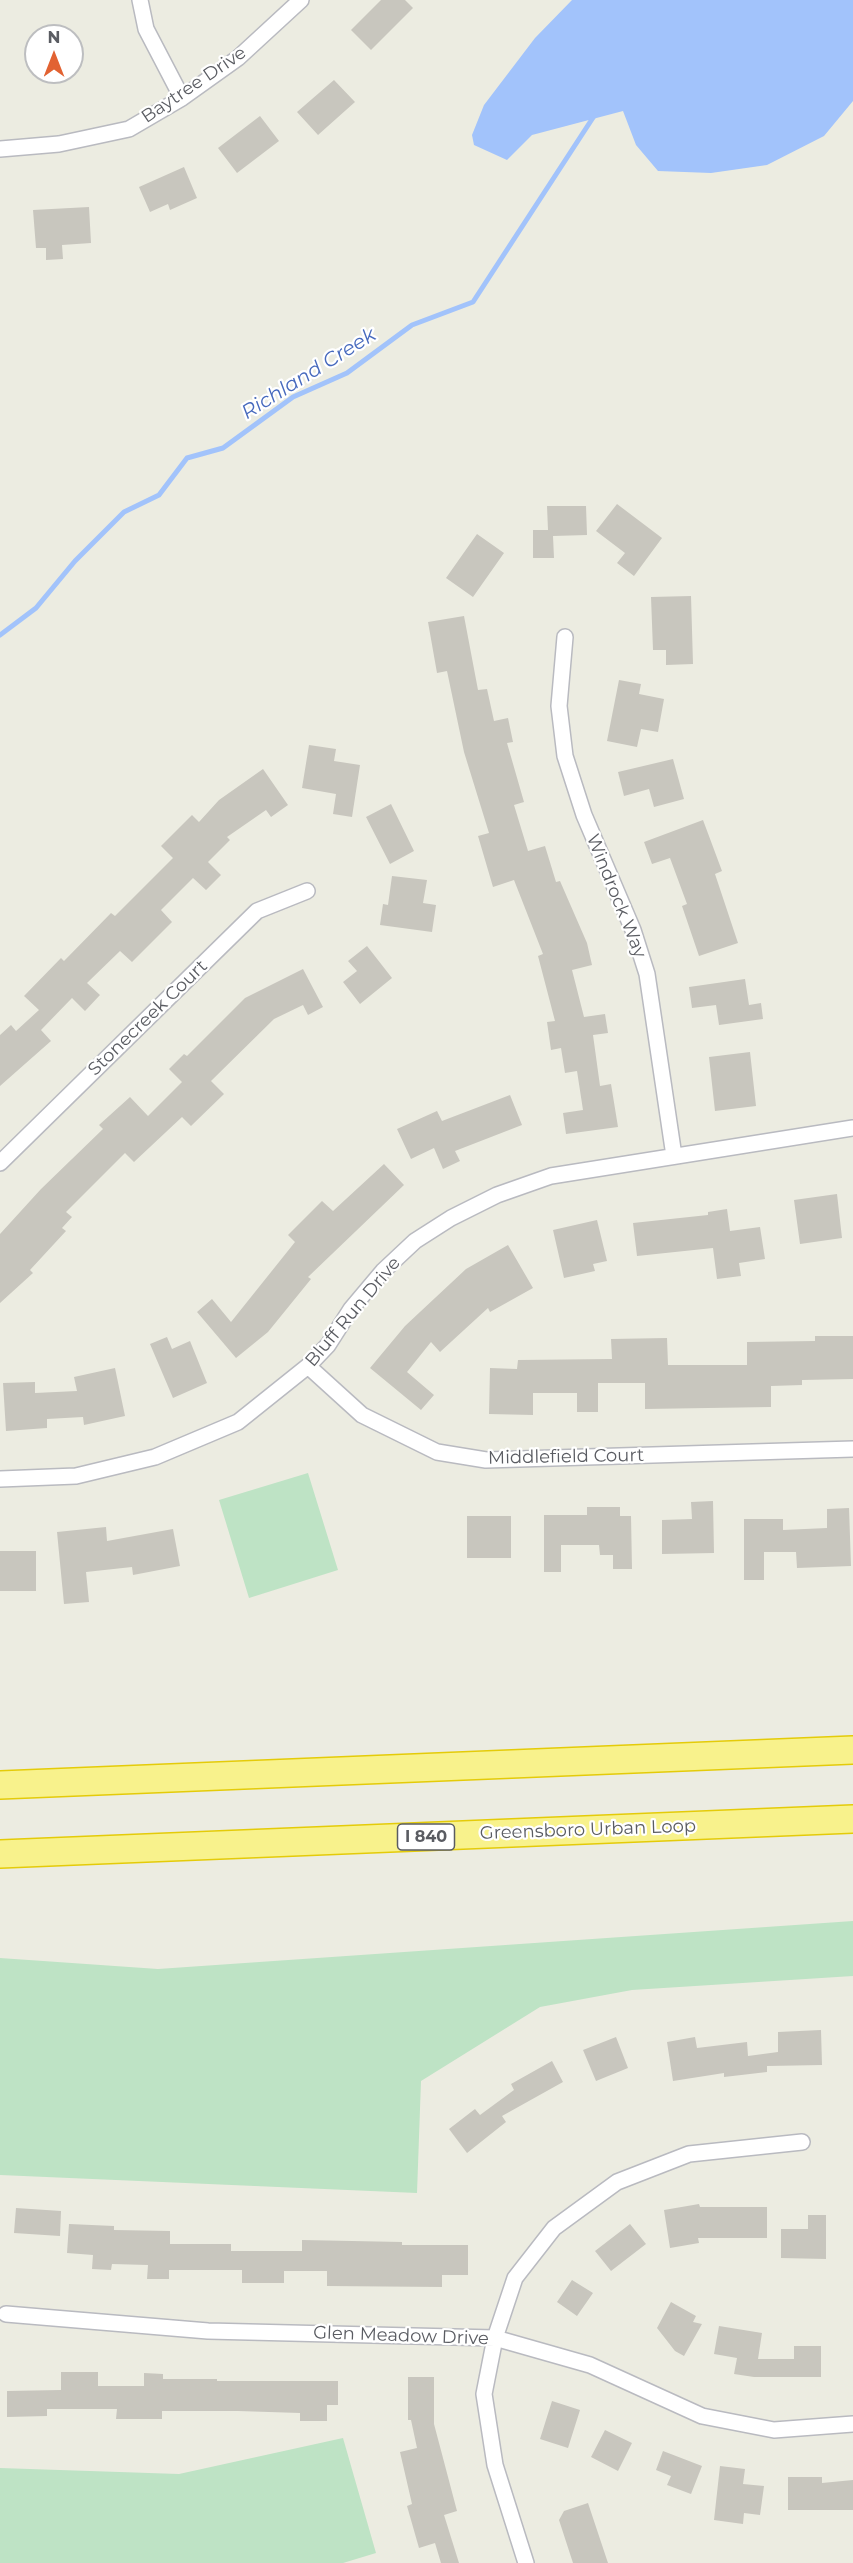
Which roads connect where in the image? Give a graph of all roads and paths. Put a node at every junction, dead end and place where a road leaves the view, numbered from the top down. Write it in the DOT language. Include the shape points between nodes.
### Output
graph roads {
  1 [pos="140,0"];
  2 [pos="301,0"];
  3 [pos="182,98"];
  4 [pos="0,149"];
  5 [pos="565,637"];
  6 [pos="307,891"];
  7 [pos="853,1128"];
  8 [pos="674,1156"];
  9 [pos="0,1163"];
  10 [pos="308,1366"];
  11 [pos="853,1449"];
  12 [pos="0,1479"];
  13 [pos="853,1750"];
  14 [pos="0,1785"];
  15 [pos="853,1819"];
  16 [pos="0,1854"];
  17 [pos="802,2142"];
  18 [pos="6,2314"];
  19 [pos="495,2338"];
  20 [pos="853,2424"];
  21 [pos="526,2563"];
  1 -- 3 [label="street" via="146,29"];
  2 -- 3 [label="street, Baytree Drive" via="238,58"];
  3 -- 4 [label="street, Baytree Drive" via="129,129 59,144"];
  5 -- 8 [label="street, Windrock Way" via="559,706 565,756 647,974"];
  6 -- 9 [label="street, Stonecreek Court" via="257,911"];
  7 -- 8 [label="street, Bluff Run Drive"];
  8 -- 10 [label="street, Bluff Run Drive" via="551,1176 497,1195 451,1218 416,1241 383,1271"];
  10 -- 11 [label="street, Middlefield Court" via="362,1415 437,1452 476,1459"];
  10 -- 12 [label="street, Bluff Run Drive" via="238,1422 155,1457 76,1476"];
  13 -- 14 [label="highway"];
  15 -- 16 [label="highway, Greensboro Urban Loop / I 840"];
  17 -- 19 [label="street" via="689,2154 617,2182 554,2228 515,2278"];
  18 -- 19 [label="street, Glen Meadow Drive" via="208,2331"];
  19 -- 20 [label="street, Glen Meadow Drive" via="590,2365 702,2416 774,2430"];
  19 -- 21 [label="street" via="483,2394 495,2465"];
}
